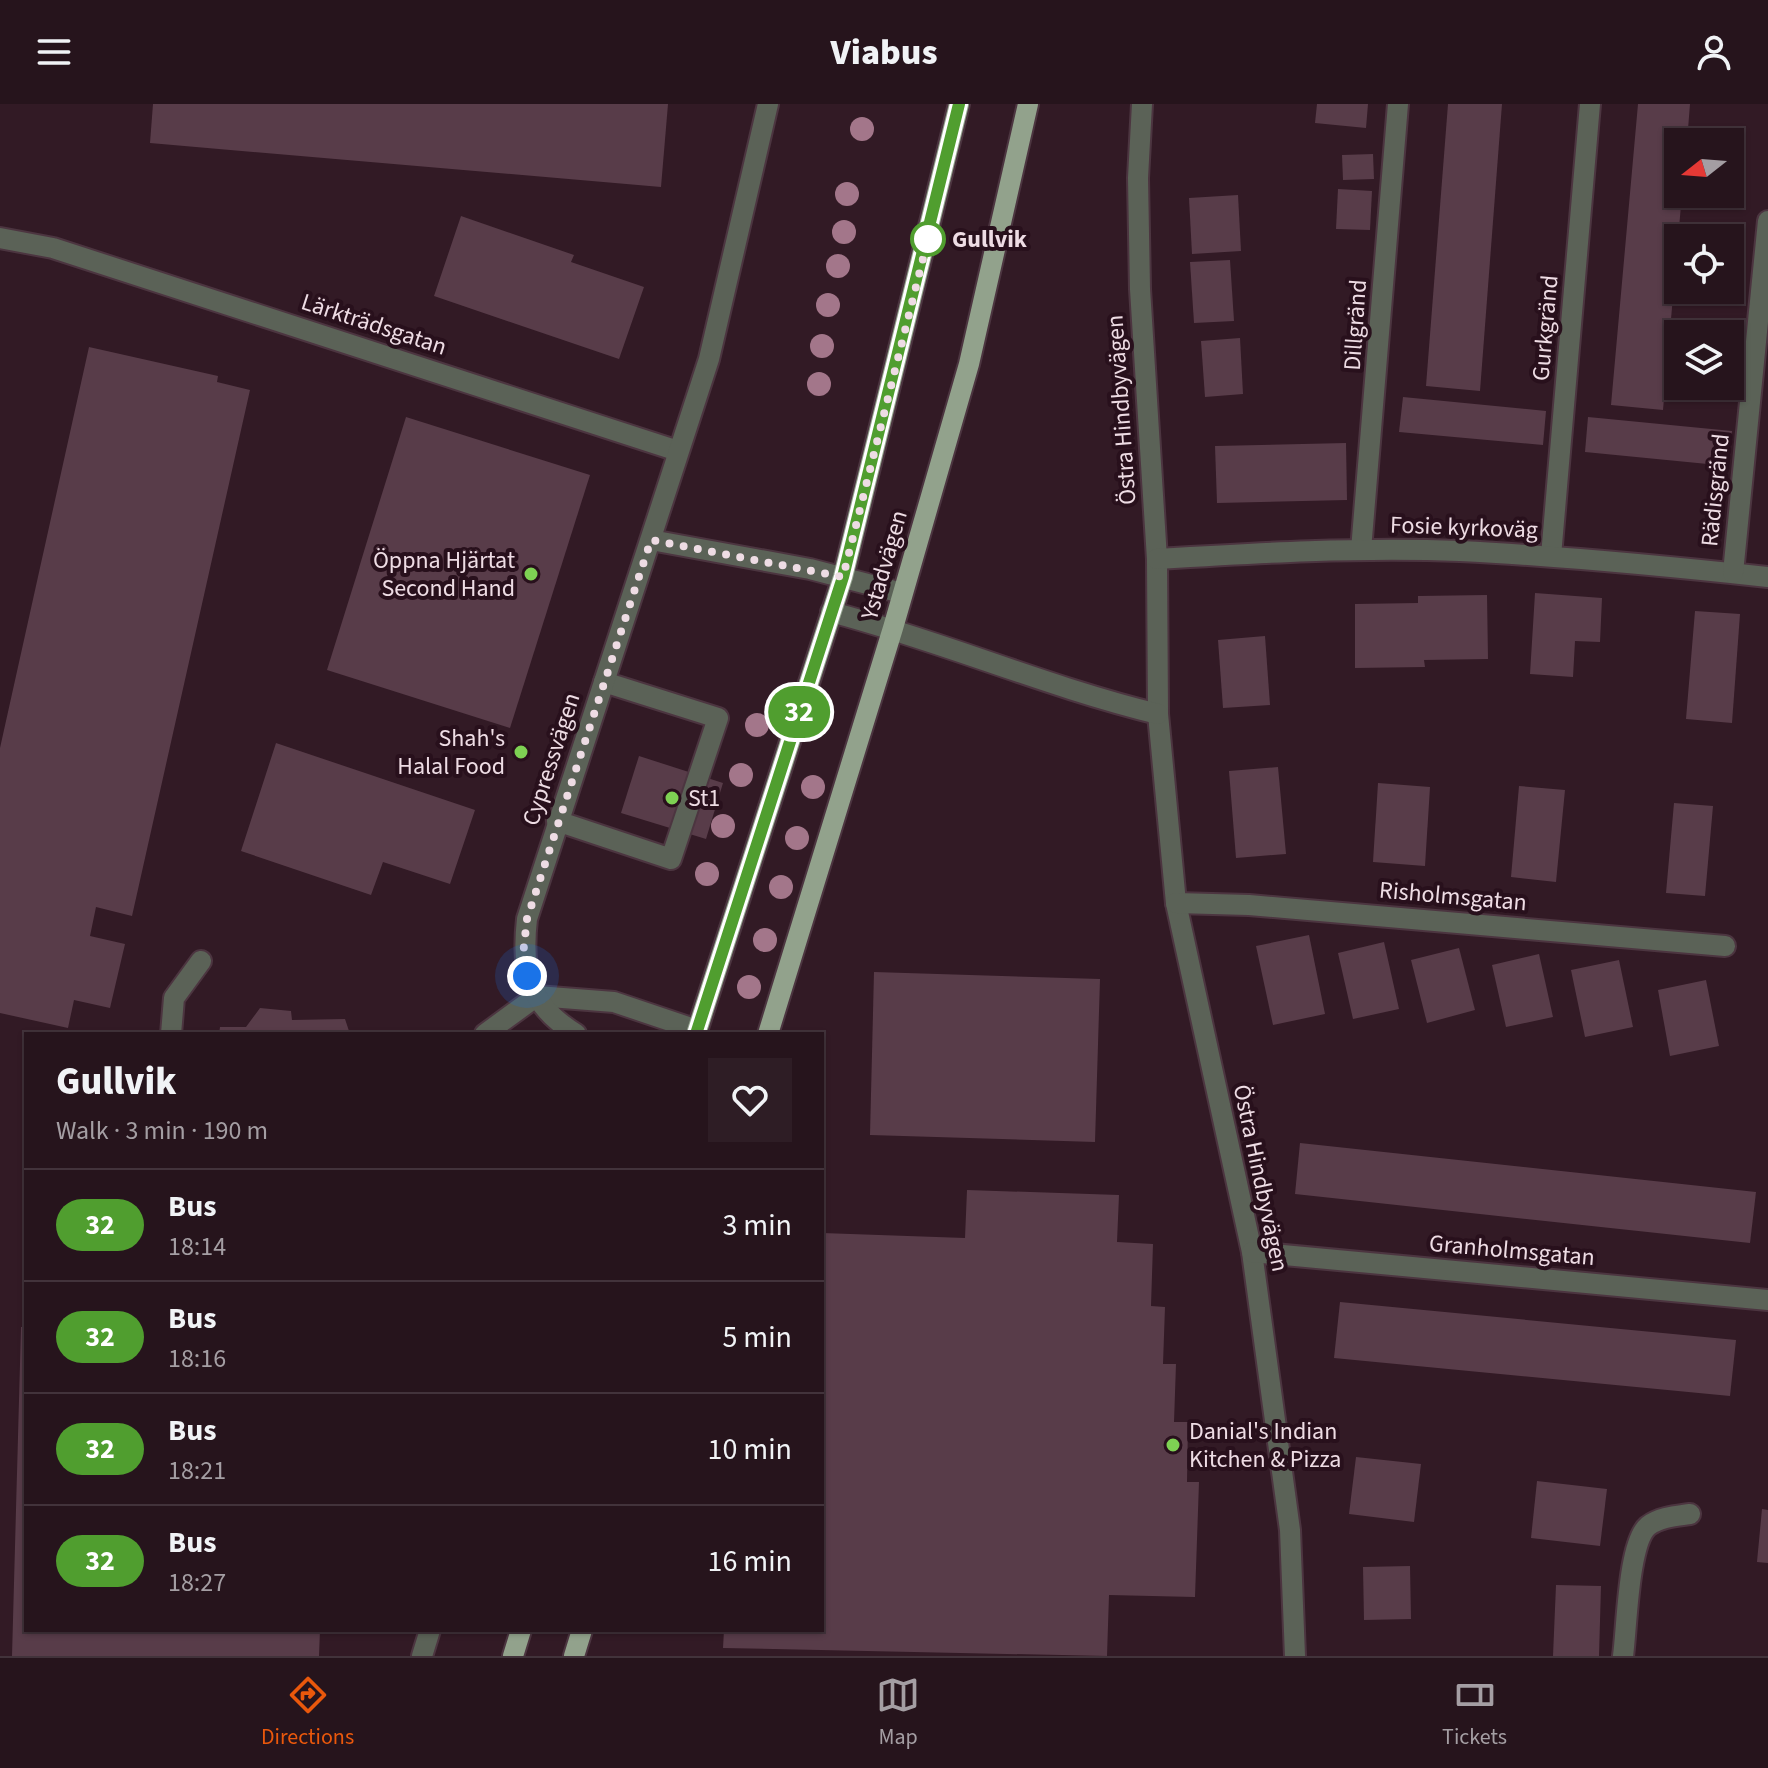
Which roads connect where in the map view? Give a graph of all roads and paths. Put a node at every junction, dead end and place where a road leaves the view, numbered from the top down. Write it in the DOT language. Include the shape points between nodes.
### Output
graph roads {
  1 [pos="768,104"];
  2 [pos="959,104"];
  3 [pos="1028,104"];
  4 [pos="1142,104"];
  5 [pos="1398,104"];
  6 [pos="1590,104"];
  7 [pos="1768,221"];
  8 [pos="0,238"];
  9 [pos="678,451"];
  10 [pos="651,540"];
  11 [pos="1361,550"];
  12 [pos="1551,556"];
  13 [pos="1157,559"];
  14 [pos="1733,573"];
  15 [pos="843,577"];
  16 [pos="1768,577"];
  17 [pos="902,593"];
  18 [pos="831,612"];
  19 [pos="893,628"];
  20 [pos="604,682"];
  21 [pos="1158,714"];
  22 [pos="557,821"];
  23 [pos="1176,903"];
  24 [pos="1725,946"];
  25 [pos="201,961"];
  26 [pos="537,996"];
  27 [pos="171,1032"];
  28 [pos="488,1032"];
  29 [pos="573,1032"];
  30 [pos="694,1032"];
  31 [pos="697,1032"];
  32 [pos="769,1032"];
  33 [pos="1252,1252"];
  34 [pos="1768,1300"];
  35 [pos="1690,1514"];
  36 [pos="429,1632"];
  37 [pos="520,1632"];
  38 [pos="575,1632"];
  39 [pos="581,1632"];
  40 [pos="422,1656"];
  41 [pos="513,1656"];
  42 [pos="572,1656"];
  43 [pos="1295,1656"];
  44 [pos="1623,1656"];
  1 -- 9 [label="street, Cypressvägen" via="709,359"];
  2 -- 15 [label="main road, Ystadvägen"];
  3 -- 17 [label="main road, Ystadvägen" via="969,364"];
  4 -- 13 [label="street, Östra Hindbyvägen" via="1140,289"];
  5 -- 11 [label="street, Dillgränd"];
  6 -- 12 [label="street, Gurkgränd"];
  7 -- 14 [label="street, Rädisgränd"];
  8 -- 9 [label="street, Lärkträdsgatan" via="53,248"];
  9 -- 10 [label="street, Cypressvägen"];
  10 -- 15 [label="street"];
  10 -- 20 [label="street, Cypressvägen"];
  11 -- 12 [label="street, Fosie kyrkoväg"];
  11 -- 13 [label="street, Fosie kyrkoväg"];
  12 -- 14 [label="street, Fosie kyrkoväg"];
  13 -- 21 [label="street, Östra Hindbyvägen"];
  14 -- 16 [label="street, Fosie kyrkoväg"];
  15 -- 17 [label="street"];
  15 -- 18 [label="main road, Ystadvägen"];
  17 -- 19 [label="main road, Ystadvägen"];
  18 -- 19 [label="street"];
  18 -- 31 [label="main road, Ystadvägen"];
  19 -- 21 [label="street" via="1085,696"];
  19 -- 32 [label="main road, Ystadvägen"];
  20 -- 22 [label="street, Cypressvägen"];
  20 -- 22 [label="street" via="718,718 671,859"];
  21 -- 23 [label="street, Östra Hindbyvägen"];
  22 -- 26 [label="street, Cypressvägen" via="527,919 523,955"];
  23 -- 24 [label="street, Risholmsgatan"];
  23 -- 33 [label="street, Östra Hindbyvägen"];
  25 -- 27 [label="street" via="174,998"];
  26 -- 28 [label="street"];
  26 -- 29 [label="street, Cypressvägen" via="553,1020"];
  26 -- 30 [label="street" via="614,1002"];
  33 -- 34 [label="street, Granholmsgatan"];
  33 -- 43 [label="street, Östra Hindbyvägen" via="1290,1530"];
  35 -- 44 [label="street" via="1646,1527 1635,1551"];
  36 -- 40 [label="street"];
  37 -- 41 [label="main road"];
  38 -- 42 [label="main road"];
  39 -- 42 [label="main road"];
}
